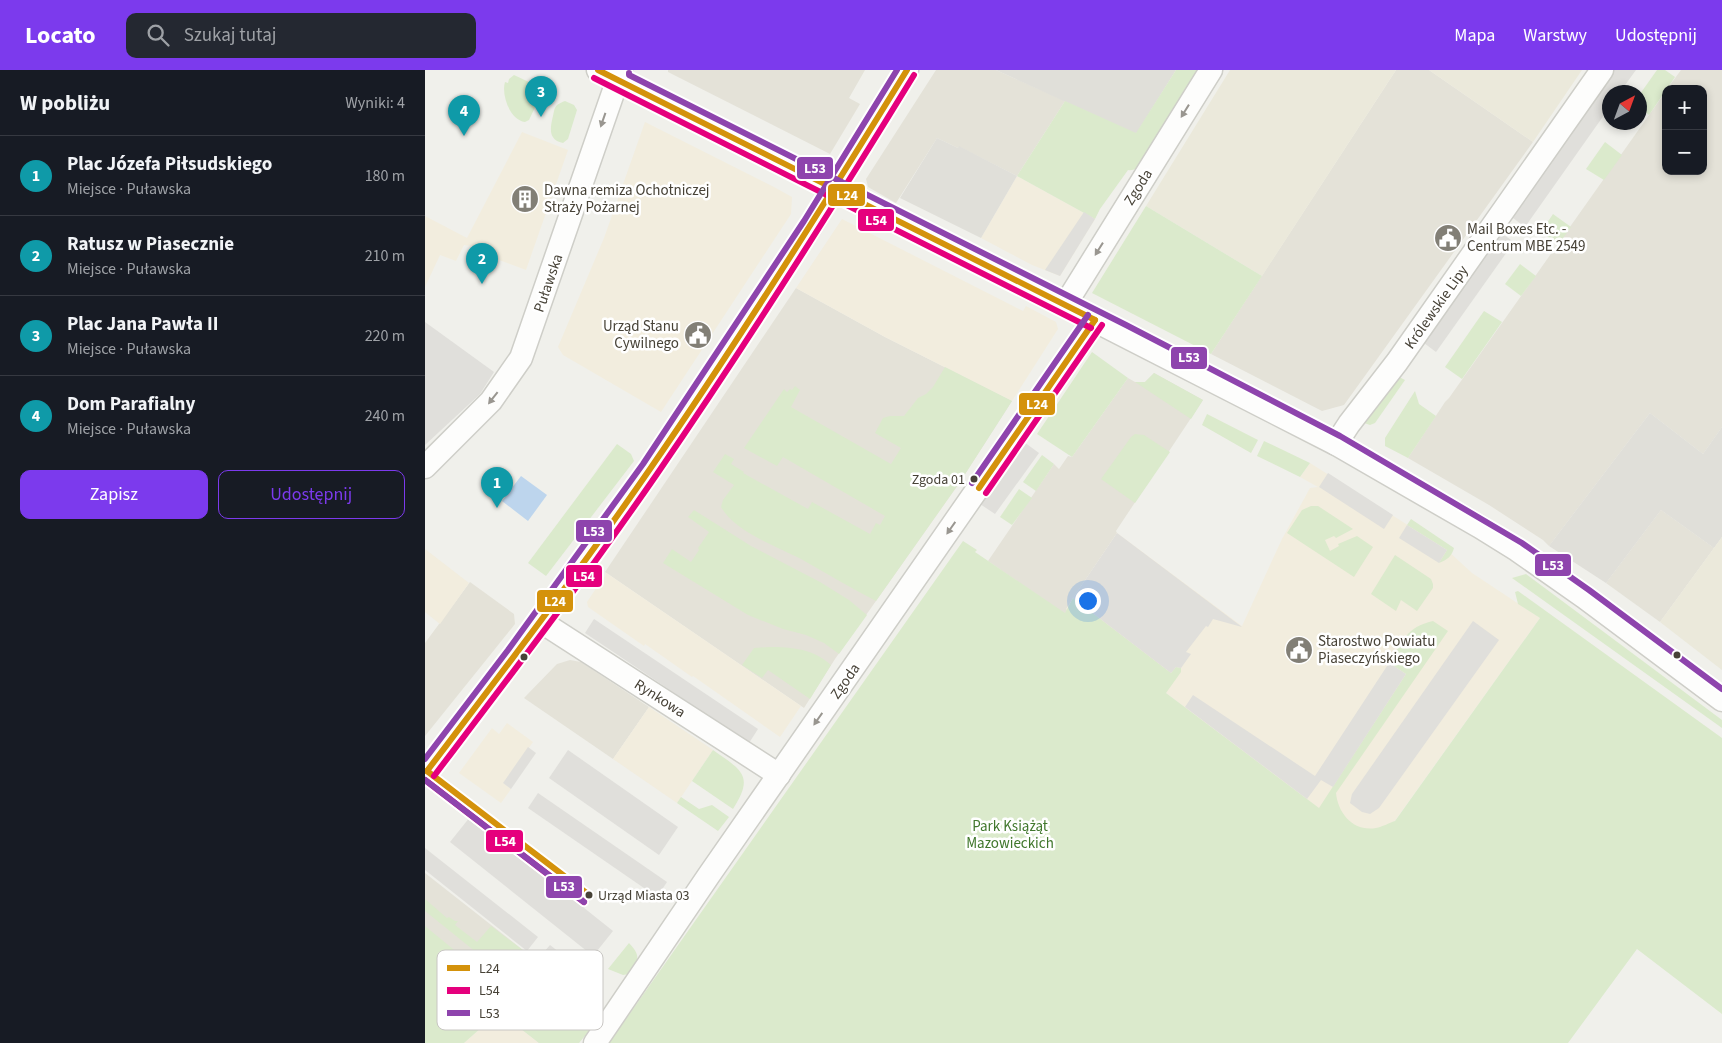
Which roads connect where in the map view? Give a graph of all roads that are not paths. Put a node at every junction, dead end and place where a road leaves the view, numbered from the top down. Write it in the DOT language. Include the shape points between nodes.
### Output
graph roads {
  1 [pos="907,70"];
  2 [pos="1211,70"];
  3 [pos="1603,70"];
  4 [pos="612,73"];
  5 [pos="835,188"];
  6 [pos="1065,305"];
  7 [pos="1095,320"];
  8 [pos="1336,444"];
  9 [pos="425,467"];
  10 [pos="540,620"];
  11 [pos="1722,700"];
  12 [pos="425,772"];
  13 [pos="779,775"];
  14 [pos="595,1043"];
  1 -- 5 [label="street"];
  2 -- 6 [label="street, Zgoda, one-way"];
  3 -- 8 [label="street, Królewskie Lipy"];
  4 -- 5 [label="street"];
  4 -- 9 [label="street, Puławska, one-way" via="521,358 491,401"];
  5 -- 6 [label="street"];
  5 -- 10 [label="street" via="659,455"];
  6 -- 7 [label="street"];
  7 -- 8 [label="street"];
  7 -- 13 [label="street, Zgoda, one-way"];
  8 -- 11 [label="street" via="1517,550"];
  10 -- 12 [label="street"];
  10 -- 13 [label="street, Rynkowa"];
  13 -- 14 [label="street, Zgoda"];
}
